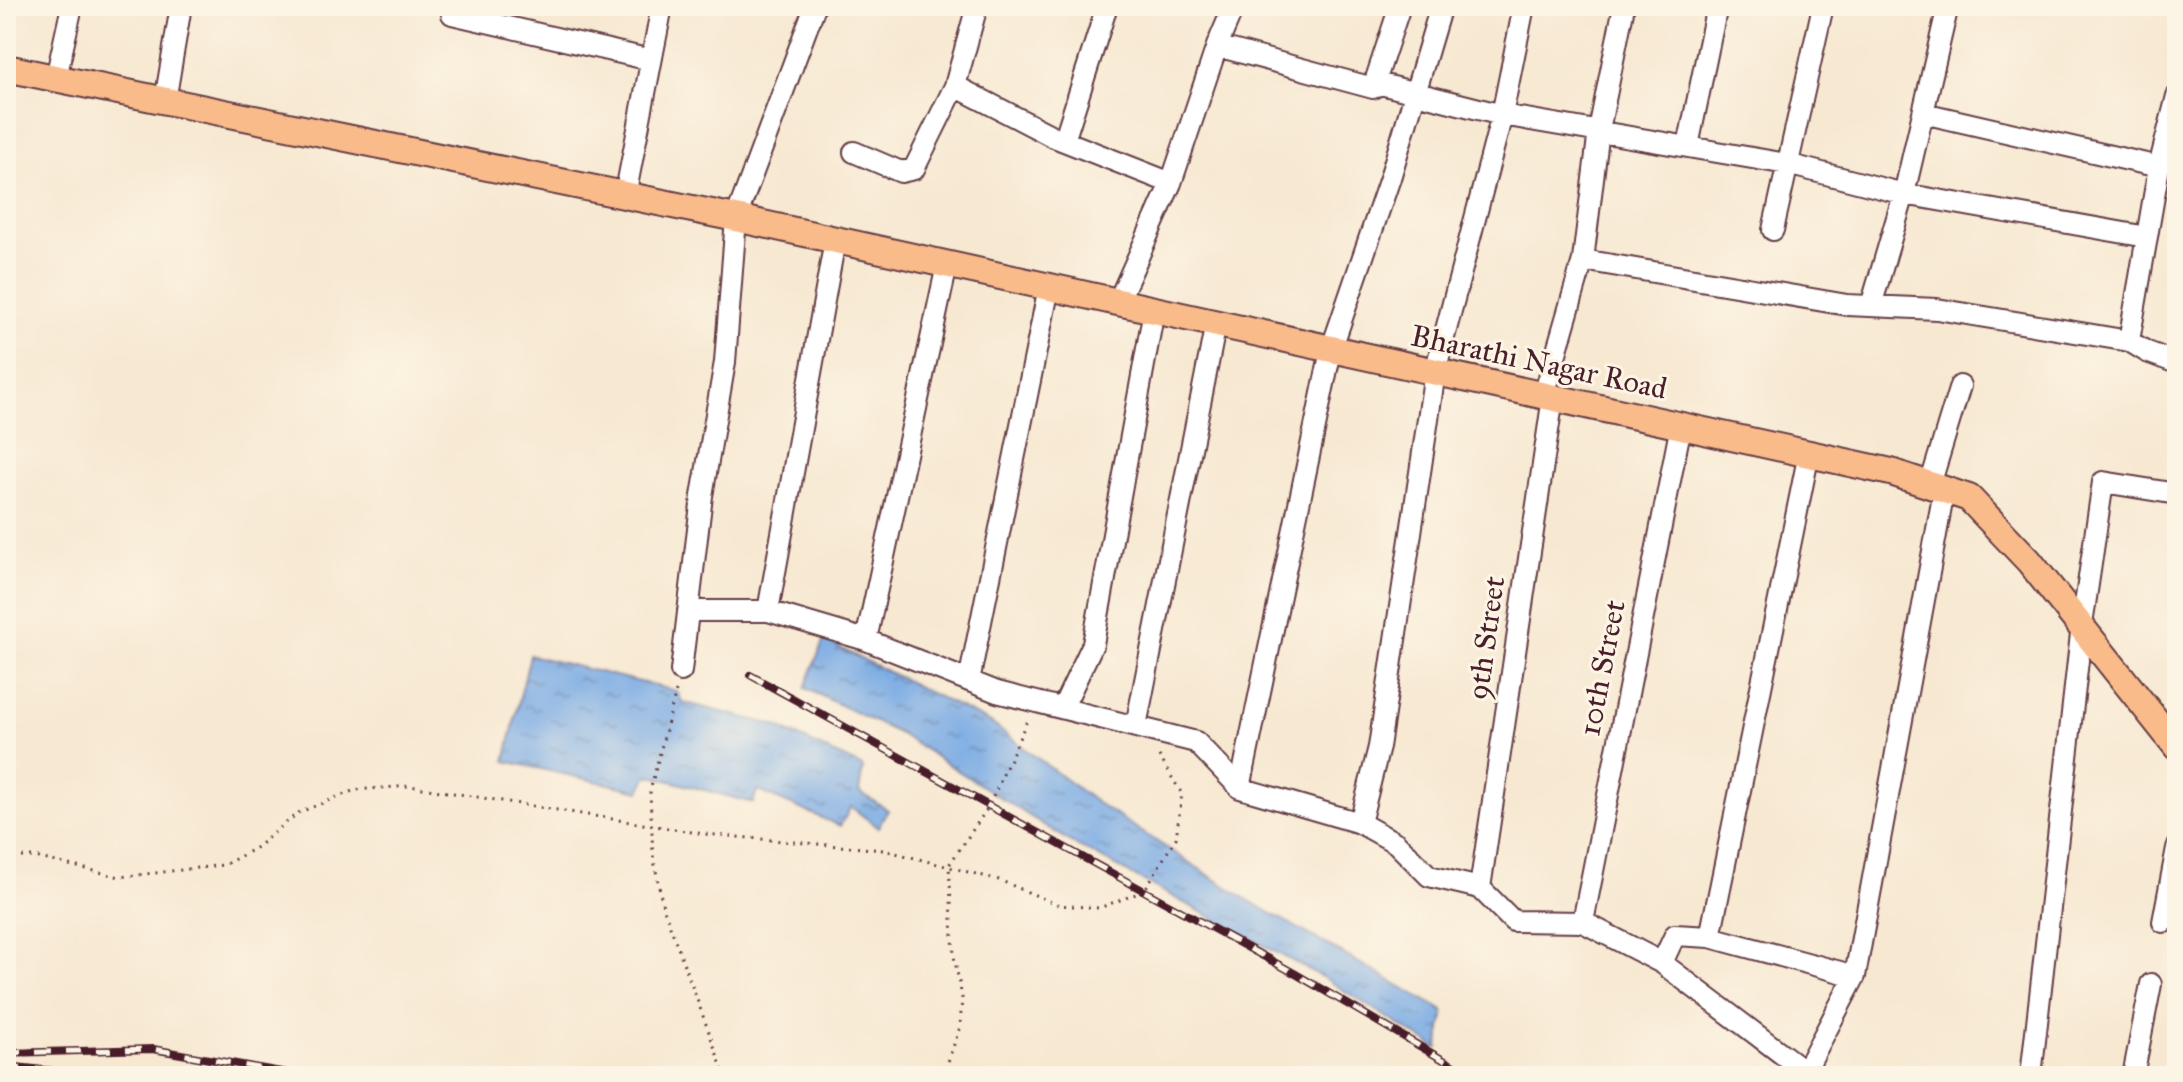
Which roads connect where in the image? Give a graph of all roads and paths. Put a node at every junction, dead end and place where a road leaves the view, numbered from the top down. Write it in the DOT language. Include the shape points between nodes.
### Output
graph roads {
  1 [pos="72,6"];
  2 [pos="181,6"];
  3 [pos="662,6"];
  4 [pos="815,6"];
  5 [pos="977,6"];
  6 [pos="1107,6"];
  7 [pos="1234,6"];
  8 [pos="1400,6"];
  9 [pos="1441,6"];
  10 [pos="1524,6"];
  11 [pos="1624,6"];
  12 [pos="1717,6"];
  13 [pos="1823,6"];
  14 [pos="1948,6"];
  15 [pos="452,14"];
  16 [pos="1217,46"];
  17 [pos="651,60"];
  18 [pos="6,68"];
  19 [pos="56,78"];
  20 [pos="1377,83"];
  21 [pos="955,86"];
  22 [pos="1416,92"];
  23 [pos="2177,96"];
  24 [pos="165,101"];
  25 [pos="1923,113"];
  26 [pos="1502,115"];
  27 [pos="1599,130"];
  28 [pos="1064,141"];
  29 [pos="1688,146"];
  30 [pos="854,152"];
  31 [pos="1787,164"];
  32 [pos="2159,167"];
  33 [pos="1171,183"];
  34 [pos="1904,194"];
  35 [pos="625,196"];
  36 [pos="736,218"];
  37 [pos="1773,230"];
  38 [pos="2147,237"];
  39 [pos="835,240"];
  40 [pos="1583,260"];
  41 [pos="947,265"];
  42 [pos="1049,287"];
  43 [pos="1118,302"];
  44 [pos="1871,306"];
  45 [pos="1154,310"];
  46 [pos="1216,323"];
  47 [pos="2129,341"];
  48 [pos="1331,350"];
  49 [pos="2177,363"];
  50 [pos="1435,372"];
  51 [pos="1960,386"];
  52 [pos="1548,396"];
  53 [pos="1681,425"];
  54 [pos="1809,453"];
  55 [pos="1937,488"];
  56 [pos="2177,494"];
  57 [pos="688,611"];
  58 [pos="768,611"];
  59 [pos="2082,625"];
  60 [pos="866,640"];
  61 [pos="681,671"];
  62 [pos="969,681"];
  63 [pos="1063,707"];
  64 [pos="1136,726"];
  65 [pos="2177,747"];
  66 [pos="1240,788"];
  67 [pos="1360,823"];
  68 [pos="652,824"];
  69 [pos="2177,848"];
  70 [pos="6,857"];
  71 [pos="949,865"];
  72 [pos="1480,888"];
  73 [pos="1583,922"];
  74 [pos="2163,922"];
  75 [pos="1710,937"];
  76 [pos="1662,963"];
  77 [pos="1855,976"];
  78 [pos="2151,984"];
  79 [pos="1808,1074"];
  80 [pos="725,1076"];
  81 [pos="943,1076"];
  82 [pos="2031,1076"];
  83 [pos="2133,1076"];
  1 -- 19 [label="street"];
  2 -- 24 [label="street"];
  3 -- 17 [label="street"];
  4 -- 36 [label="street"];
  5 -- 21 [label="street"];
  6 -- 28 [label="street"];
  7 -- 16 [label="street"];
  8 -- 20 [label="street"];
  9 -- 22 [label="street"];
  10 -- 26 [label="street"];
  11 -- 27 [label="street, 9th Street"];
  12 -- 29 [label="street"];
  13 -- 31 [label="street"];
  14 -- 25 [label="street"];
  15 -- 17 [label="street"];
  16 -- 20 [label="street" via="1366,88"];
  16 -- 33 [label="street"];
  17 -- 35 [label="street"];
  18 -- 19 [label="main road, Bharathi Nagar Road"];
  19 -- 24 [label="main road, Bharathi Nagar Road"];
  20 -- 22 [label="street"];
  21 -- 28 [label="street"];
  21 -- 30 [label="street" via="914,169 901,172"];
  22 -- 26 [label="street"];
  22 -- 48 [label="street"];
  23 -- 32 [label="street"];
  24 -- 35 [label="main road, Bharathi Nagar Road"];
  25 -- 32 [label="street"];
  25 -- 34 [label="street"];
  26 -- 27 [label="street"];
  26 -- 50 [label="street"];
  27 -- 29 [label="street"];
  27 -- 40 [label="street, 9th Street"];
  28 -- 33 [label="street"];
  29 -- 31 [label="street"];
  31 -- 34 [label="street"];
  31 -- 37 [label="street"];
  32 -- 38 [label="street"];
  33 -- 43 [label="street"];
  34 -- 38 [label="street"];
  34 -- 44 [label="street"];
  35 -- 36 [label="main road, Bharathi Nagar Road"];
  36 -- 39 [label="main road, Bharathi Nagar Road"];
  36 -- 57 [label="street" via="725,362"];
  38 -- 47 [label="street"];
  39 -- 41 [label="main road, Bharathi Nagar Road"];
  39 -- 58 [label="street"];
  40 -- 44 [label="street"];
  40 -- 52 [label="street, 9th Street"];
  41 -- 42 [label="main road, Bharathi Nagar Road"];
  41 -- 60 [label="street"];
  42 -- 43 [label="main road, Bharathi Nagar Road"];
  42 -- 62 [label="street"];
  43 -- 45 [label="main road, Bharathi Nagar Road"];
  44 -- 47 [label="street" via="1937,309"];
  45 -- 46 [label="main road, Bharathi Nagar Road"];
  45 -- 63 [label="street" via="1093,644"];
  46 -- 48 [label="main road, Bharathi Nagar Road"];
  46 -- 64 [label="street"];
  47 -- 49 [label="street"];
  48 -- 50 [label="main road, Bharathi Nagar Road"];
  48 -- 66 [label="street"];
  50 -- 52 [label="main road, Bharathi Nagar Road"];
  50 -- 67 [label="street" via="1379,747"];
  51 -- 55 [label="street"];
  52 -- 53 [label="main road, Bharathi Nagar Road"];
  52 -- 72 [label="street, 9th Street"];
  53 -- 54 [label="main road, Bharathi Nagar Road"];
  53 -- 73 [label="street, 10th Street"];
  54 -- 55 [label="main road, Bharathi Nagar Road"];
  54 -- 75 [label="street"];
  55 -- 59 [label="main road, Bharathi Nagar Road" via="1969,498"];
  55 -- 77 [label="street"];
  56 -- 59 [label="street" via="2103,482"];
  57 -- 58 [label="street"];
  57 -- 61 [label="street"];
  58 -- 60 [label="street"];
  59 -- 65 [label="main road, Bharathi Nagar Road"];
  59 -- 82 [label="street"];
  60 -- 62 [label="street"];
  61 -- 68 [label="path" via="650,791"];
  62 -- 63 [label="street"];
  63 -- 64 [label="street"];
  63 -- 71 [label="path" via="1026,723 989,806"];
  64 -- 66 [label="street" via="1196,742"];
  64 -- 71 [label="path" via="1182,794 1176,838 1144,891 1099,908 1059,905"];
  66 -- 67 [label="street"];
  67 -- 72 [label="street" via="1396,843 1429,876"];
  68 -- 70 [label="path" via="410,786 355,790 298,813 257,847 224,865 120,877 35,857"];
  68 -- 71 [label="path" via="720,836 884,850"];
  68 -- 80 [label="path" via="663,907"];
  69 -- 74 [label="street"];
  71 -- 81 [label="path" via="962,997 960,1027"];
  72 -- 73 [label="street" via="1513,921"];
  73 -- 76 [label="street"];
  75 -- 76 [label="street" via="1675,935"];
  75 -- 77 [label="street"];
  76 -- 79 [label="street"];
  77 -- 79 [label="street"];
  78 -- 83 [label="street"];
}
